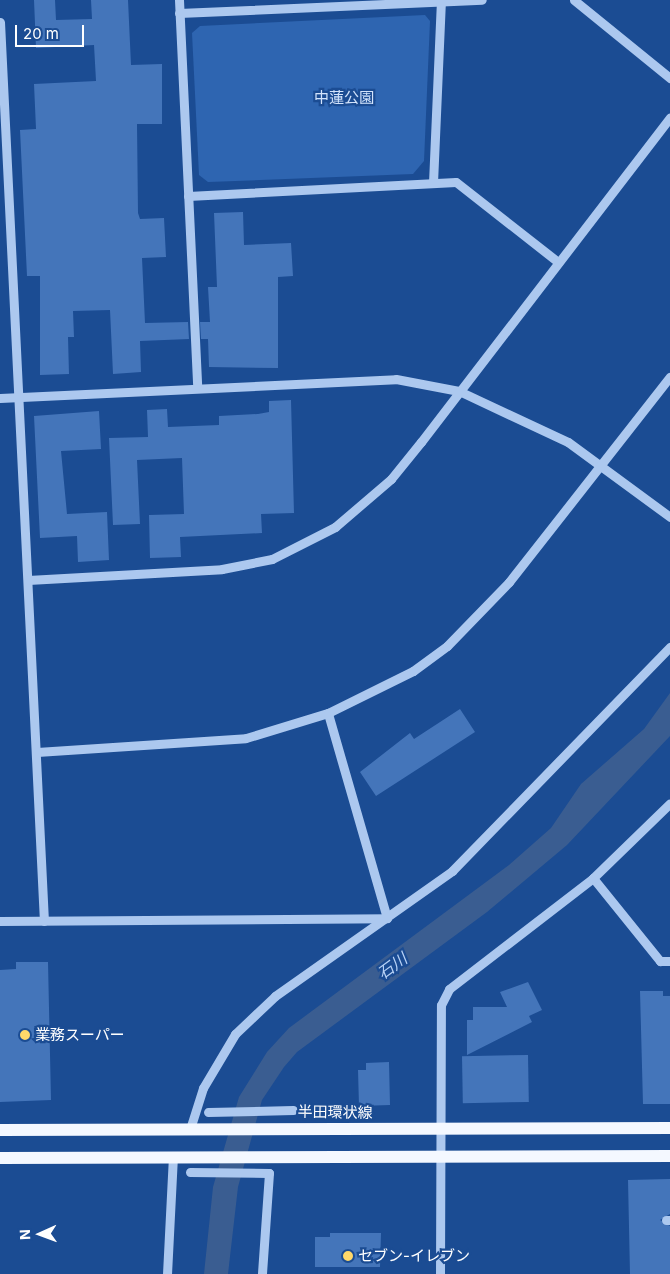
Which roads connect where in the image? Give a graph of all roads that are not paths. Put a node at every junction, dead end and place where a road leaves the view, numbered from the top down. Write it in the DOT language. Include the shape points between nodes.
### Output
graph roads {
  1 [pos="179,0"];
  2 [pos="482,0"];
  3 [pos="574,0"];
  4 [pos="441,3"];
  5 [pos="180,13"];
  6 [pos="0,22"];
  7 [pos="670,78"];
  8 [pos="670,117"];
  9 [pos="433,183"];
  10 [pos="188,196"];
  11 [pos="558,262"];
  12 [pos="670,377"];
  13 [pos="197,386"];
  14 [pos="459,391"];
  15 [pos="18,397"];
  16 [pos="0,398"];
  17 [pos="600,467"];
  18 [pos="670,517"];
  19 [pos="28,580"];
  20 [pos="670,647"];
  21 [pos="328,713"];
  22 [pos="37,752"];
  23 [pos="670,803"];
  24 [pos="593,878"];
  25 [pos="387,918"];
  26 [pos="0,921"];
  27 [pos="44,921"];
  28 [pos="670,961"];
  29 [pos="293,1110"];
  30 [pos="208,1112"];
  31 [pos="670,1128"];
  32 [pos="195,1129"];
  33 [pos="0,1130"];
  34 [pos="440,1130"];
  35 [pos="670,1156"];
  36 [pos="173,1157"];
  37 [pos="441,1157"];
  38 [pos="0,1158"];
  39 [pos="190,1172"];
  40 [pos="167,1274"];
  41 [pos="262,1274"];
  42 [pos="440,1274"];
  1 -- 5 [label="street"];
  2 -- 4 [label="street"];
  3 -- 7 [label="street"];
  4 -- 5 [label="street"];
  4 -- 9 [label="street"];
  5 -- 10 [label="street"];
  6 -- 15 [label="street"];
  8 -- 11 [label="street"];
  9 -- 10 [label="street"];
  9 -- 11 [label="street" via="456,182"];
  10 -- 13 [label="street"];
  11 -- 14 [label="street"];
  12 -- 17 [label="street"];
  13 -- 14 [label="street" via="359,378"];
  13 -- 15 [label="street"];
  14 -- 17 [label="street" via="568,442"];
  14 -- 19 [label="street" via="390,479 362,507 303,546 272,559 222,569"];
  15 -- 16 [label="street"];
  15 -- 19 [label="street"];
  17 -- 18 [label="street"];
  17 -- 21 [label="street" via="509,582 447,646 380,690"];
  19 -- 22 [label="street"];
  20 -- 25 [label="street" via="452,871"];
  21 -- 22 [label="street" via="286,728 209,743"];
  21 -- 25 [label="street"];
  22 -- 27 [label="street"];
  23 -- 24 [label="street"];
  24 -- 28 [label="street" via="660,961"];
  24 -- 34 [label="street" via="449,989 441,1005"];
  25 -- 27 [label="street"];
  25 -- 32 [label="street" via="275,996 234,1034 203,1088"];
  26 -- 27 [label="street"];
  29 -- 30 [label="street"];
  31 -- 34 [label="main road, 半田環状線"];
  32 -- 33 [label="main road, 半田環状線"];
  32 -- 34 [label="main road, 半田環状線"];
  34 -- 37 [label="street"];
  35 -- 37 [label="main road"];
  36 -- 37 [label="main road"];
  36 -- 38 [label="main road"];
  36 -- 40 [label="street"];
  37 -- 42 [label="street"];
  39 -- 41 [label="street" via="269,1173"];
}
